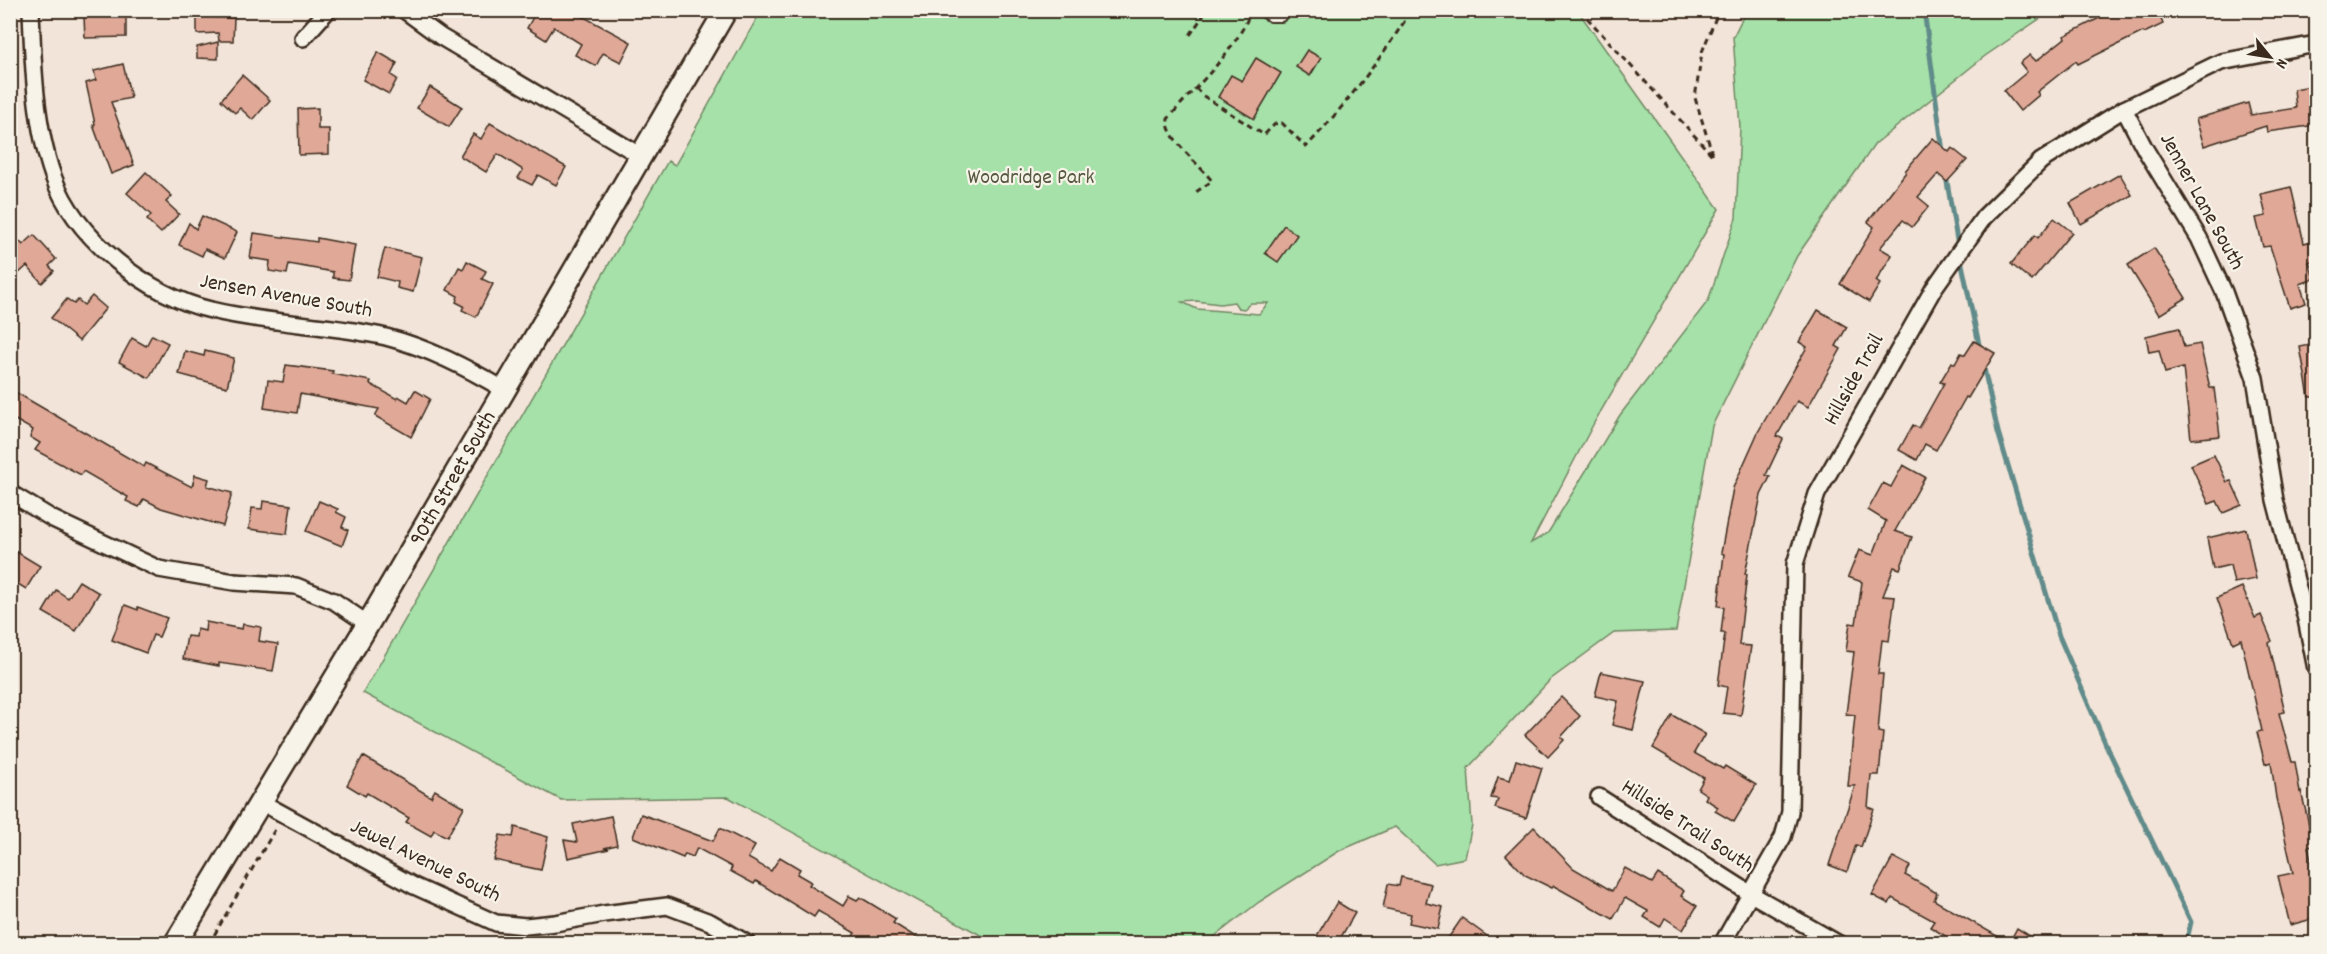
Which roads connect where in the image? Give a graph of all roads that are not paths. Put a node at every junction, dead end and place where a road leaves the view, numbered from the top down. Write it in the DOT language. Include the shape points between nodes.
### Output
graph roads {
  1 [pos="31,10"];
  2 [pos="328,10"];
  3 [pos="404,10"];
  4 [pos="726,10"];
  5 [pos="1259,10"];
  6 [pos="1284,10"];
  7 [pos="303,38"];
  8 [pos="2316,44"];
  9 [pos="2124,109"];
  10 [pos="641,156"];
  11 [pos="505,390"];
  12 [pos="10,493"];
  13 [pos="368,624"];
  14 [pos="2316,669"];
  15 [pos="1599,797"];
  16 [pos="261,802"];
  17 [pos="1751,894"];
  18 [pos="175,944"];
  19 [pos="748,944"];
  20 [pos="1722,944"];
  21 [pos="1839,944"];
  1 -- 11 [label="street, Jensen Avenue South" via="38,116 53,177 85,228 120,264 172,296 210,310 385,337 453,361"];
  2 -- 7 [label="street"];
  3 -- 10 [label="street" via="441,37"];
  4 -- 10 [label="street, 90th Street South"];
  5 -- 6 [label="lane" via="1271,17 1281,17"];
  8 -- 9 [label="street, Hillside Trail" via="2221,62"];
  9 -- 14 [label="street, Jenner Lane South" via="2199,238 2224,292 2255,378 2275,500"];
  9 -- 17 [label="street, Hillside Trail" via="2041,160 1984,217 1934,288 1817,494 1795,564 1790,812 1783,837"];
  10 -- 11 [label="street, 90th Street South"];
  11 -- 13 [label="street, 90th Street South"];
  12 -- 13 [label="street" via="52,519 159,569 234,582 296,586 334,601"];
  13 -- 16 [label="street, 90th Street South"];
  15 -- 17 [label="street, Hillside Trail South"];
  16 -- 18 [label="street, 90th Street South"];
  16 -- 19 [label="street, Jewel Avenue South" via="414,886 496,923 536,925 667,906 710,922"];
  17 -- 20 [label="street, Hillside Trail"];
  17 -- 21 [label="street"];
}
